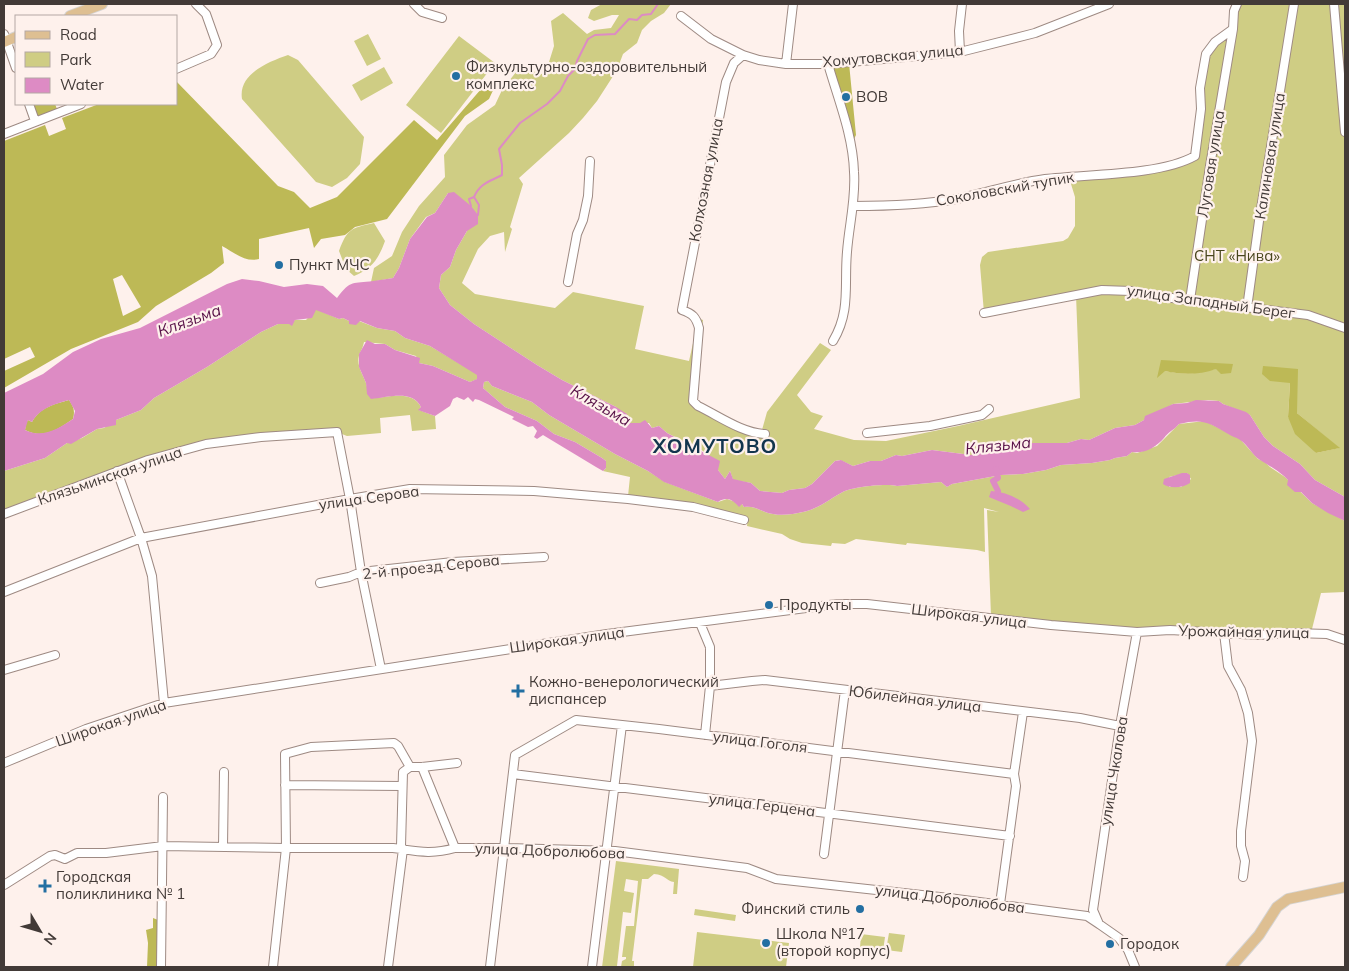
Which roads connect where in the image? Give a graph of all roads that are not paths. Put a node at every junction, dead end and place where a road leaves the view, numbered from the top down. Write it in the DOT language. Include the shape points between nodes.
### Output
graph roads {
  1 [pos="102,4"];
  2 [pos="196,4"];
  3 [pos="414,4"];
  4 [pos="793,4"];
  5 [pos="962,4"];
  6 [pos="1109,4"];
  7 [pos="1294,4"];
  8 [pos="1334,4"];
  9 [pos="1235,7"];
  10 [pos="73,15"];
  11 [pos="681,16"];
  12 [pos="442,18"];
  13 [pos="1233,29"];
  14 [pos="7,39"];
  15 [pos="960,52"];
  16 [pos="743,55"];
  17 [pos="786,64"];
  18 [pos="828,64"];
  19 [pos="15,65"];
  20 [pos="178,68"];
  21 [pos="29,105"];
  22 [pos="74,105"];
  23 [pos="61,107"];
  24 [pos="35,121"];
  25 [pos="1345,132"];
  26 [pos="4,134"];
  27 [pos="590,161"];
  28 [pos="853,206"];
  29 [pos="568,282"];
  30 [pos="1190,300"];
  31 [pos="1247,308"];
  32 [pos="984,313"];
  33 [pos="1345,328"];
  34 [pos="833,341"];
  35 [pos="989,409"];
  36 [pos="867,433"];
  37 [pos="765,434"];
  38 [pos="117,472"];
  39 [pos="350,499"];
  40 [pos="4,514"];
  41 [pos="744,520"];
  42 [pos="141,538"];
  43 [pos="544,557"];
  44 [pos="361,572"];
  45 [pos="320,583"];
  46 [pos="4,592"];
  47 [pos="700,623"];
  48 [pos="1140,632"];
  49 [pos="1224,633"];
  50 [pos="1345,640"];
  51 [pos="55,655"];
  52 [pos="381,669"];
  53 [pos="4,670"];
  54 [pos="710,686"];
  55 [pos="845,690"];
  56 [pos="164,703"];
  57 [pos="1023,712"];
  58 [pos="622,725"];
  59 [pos="1120,726"];
  60 [pos="705,735"];
  61 [pos="837,751"];
  62 [pos="4,763"];
  63 [pos="457,764"];
  64 [pos="410,767"];
  65 [pos="422,767"];
  66 [pos="224,772"];
  67 [pos="513,774"];
  68 [pos="1014,774"];
  69 [pos="285,785"];
  70 [pos="402,786"];
  71 [pos="614,787"];
  72 [pos="163,797"];
  73 [pos="829,813"];
  74 [pos="1010,836"];
  75 [pos="163,846"];
  76 [pos="223,847"];
  77 [pos="286,848"];
  78 [pos="455,848"];
  79 [pos="505,848"];
  80 [pos="403,850"];
  81 [pos="607,851"];
  82 [pos="824,854"];
  83 [pos="1243,877"];
  84 [pos="4,885"];
  85 [pos="1345,887"];
  86 [pos="1000,904"];
  87 [pos="1099,924"];
  88 [pos="161,967"];
  89 [pos="273,967"];
  90 [pos="388,967"];
  91 [pos="490,967"];
  92 [pos="592,967"];
  93 [pos="1135,967"];
  94 [pos="1231,967"];
  1 -- 10 [label="main road"];
  2 -- 20 [label="street" via="206,14 217,45 211,54"];
  3 -- 12 [label="street" via="422,12"];
  4 -- 17 [label="street"];
  5 -- 15 [label="street"];
  6 -- 15 [label="street, Хомутовская улица" via="1035,33"];
  7 -- 31 [label="street, Калиновая улица"];
  8 -- 25 [label="street"];
  9 -- 13 [label="street, Луговая улица"];
  11 -- 16 [label="street, Хомутовская улица" via="711,39"];
  13 -- 28 [label="street, Соколовский тупик" via="1215,42 1206,54 1195,156 1186,161 1142,171 1043,179 956,199"];
  13 -- 30 [label="street, Луговая улица"];
  14 -- 19 [label="street"];
  15 -- 18 [label="street, Хомутовская улица"];
  16 -- 17 [label="street, Хомутовская улица"];
  16 -- 37 [label="street, Колхозная улица" via="734,63 726,82 682,310 697,318 699,328 693,401 745,430"];
  17 -- 18 [label="street, Хомутовская улица"];
  18 -- 28 [label="street" via="851,145"];
  21 -- 24 [label="street"];
  22 -- 23 [label="street"];
  23 -- 24 [label="street"];
  24 -- 26 [label="street"];
  27 -- 29 [label="street" via="586,208 577,234"];
  28 -- 34 [label="street" via="847,252 846,303"];
  30 -- 31 [label="street, улица Западный Берег"];
  30 -- 32 [label="street, улица Западный Берег" via="1102,290"];
  31 -- 33 [label="street, улица Западный Берег" via="1308,315"];
  35 -- 36 [label="street" via="982,415 930,426"];
  38 -- 39 [label="street, Клязьминская улица" via="206,444 337,432"];
  38 -- 40 [label="street, Клязьминская улица"];
  38 -- 42 [label="street"];
  39 -- 41 [label="street, улица Серова" via="410,489 534,491 694,507"];
  39 -- 42 [label="street, улица Серова"];
  39 -- 44 [label="street"];
  42 -- 46 [label="street, улица Серова"];
  42 -- 56 [label="street" via="152,576"];
  43 -- 44 [label="street, 2-й проезд Серова"];
  44 -- 45 [label="street, 2-й проезд Серова"];
  44 -- 52 [label="street"];
  47 -- 48 [label="street, Широкая улица" via="837,604 867,604"];
  47 -- 52 [label="street, Широкая улица"];
  47 -- 54 [label="street" via="710,647"];
  48 -- 49 [label="street, Урожайная улица"];
  48 -- 59 [label="street, улица Чкалова"];
  49 -- 50 [label="street, Урожайная улица" via="1327,634"];
  49 -- 83 [label="street" via="1228,666 1241,690 1252,741 1241,830 1245,861"];
  51 -- 53 [label="street"];
  52 -- 56 [label="street, Широкая улица"];
  54 -- 55 [label="street, Юбилейная улица" via="765,680"];
  54 -- 60 [label="street"];
  55 -- 57 [label="street, Юбилейная улица"];
  55 -- 61 [label="street"];
  56 -- 62 [label="street, Широкая улица" via="86,729"];
  57 -- 59 [label="street, Юбилейная улица"];
  57 -- 68 [label="street"];
  58 -- 60 [label="street, улица Гоголя"];
  58 -- 67 [label="street, улица Гоголя" via="576,720 515,755"];
  58 -- 71 [label="street"];
  59 -- 87 [label="street, улица Чкалова" via="1093,910"];
  60 -- 61 [label="street, улица Гоголя"];
  61 -- 68 [label="street, улица Гоголя"];
  61 -- 73 [label="street"];
  63 -- 65 [label="street"];
  64 -- 65 [label="street"];
  64 -- 69 [label="street" via="394,743 311,747 285,754"];
  64 -- 70 [label="street" via="403,772"];
  65 -- 78 [label="street"];
  66 -- 76 [label="street"];
  67 -- 71 [label="street, улица Герцена"];
  67 -- 79 [label="street"];
  68 -- 74 [label="street" via="1016,786"];
  69 -- 70 [label="street"];
  69 -- 77 [label="street"];
  70 -- 80 [label="street"];
  71 -- 73 [label="street, улица Герцена"];
  71 -- 81 [label="street"];
  72 -- 75 [label="street"];
  73 -- 74 [label="street, улица Герцена"];
  73 -- 82 [label="street"];
  74 -- 86 [label="street"];
  75 -- 76 [label="street, улица Добролюбова"];
  75 -- 84 [label="street, улица Добролюбова" via="78,854 66,859 50,856"];
  75 -- 88 [label="street"];
  76 -- 77 [label="street, улица Добролюбова"];
  77 -- 80 [label="street, улица Добролюбова"];
  77 -- 89 [label="street"];
  78 -- 79 [label="street, улица Добролюбова"];
  78 -- 80 [label="street, улица Добролюбова" via="440,852"];
  79 -- 81 [label="street, улица Добролюбова"];
  79 -- 91 [label="street"];
  80 -- 90 [label="street"];
  81 -- 86 [label="street, улица Добролюбова" via="747,868 776,879"];
  81 -- 92 [label="street"];
  85 -- 94 [label="main road" via="1288,899 1277,907 1259,935"];
  86 -- 87 [label="street, улица Добролюбова" via="1087,916"];
  87 -- 93 [label="street, улица Добролюбова" via="1119,938"];
}
